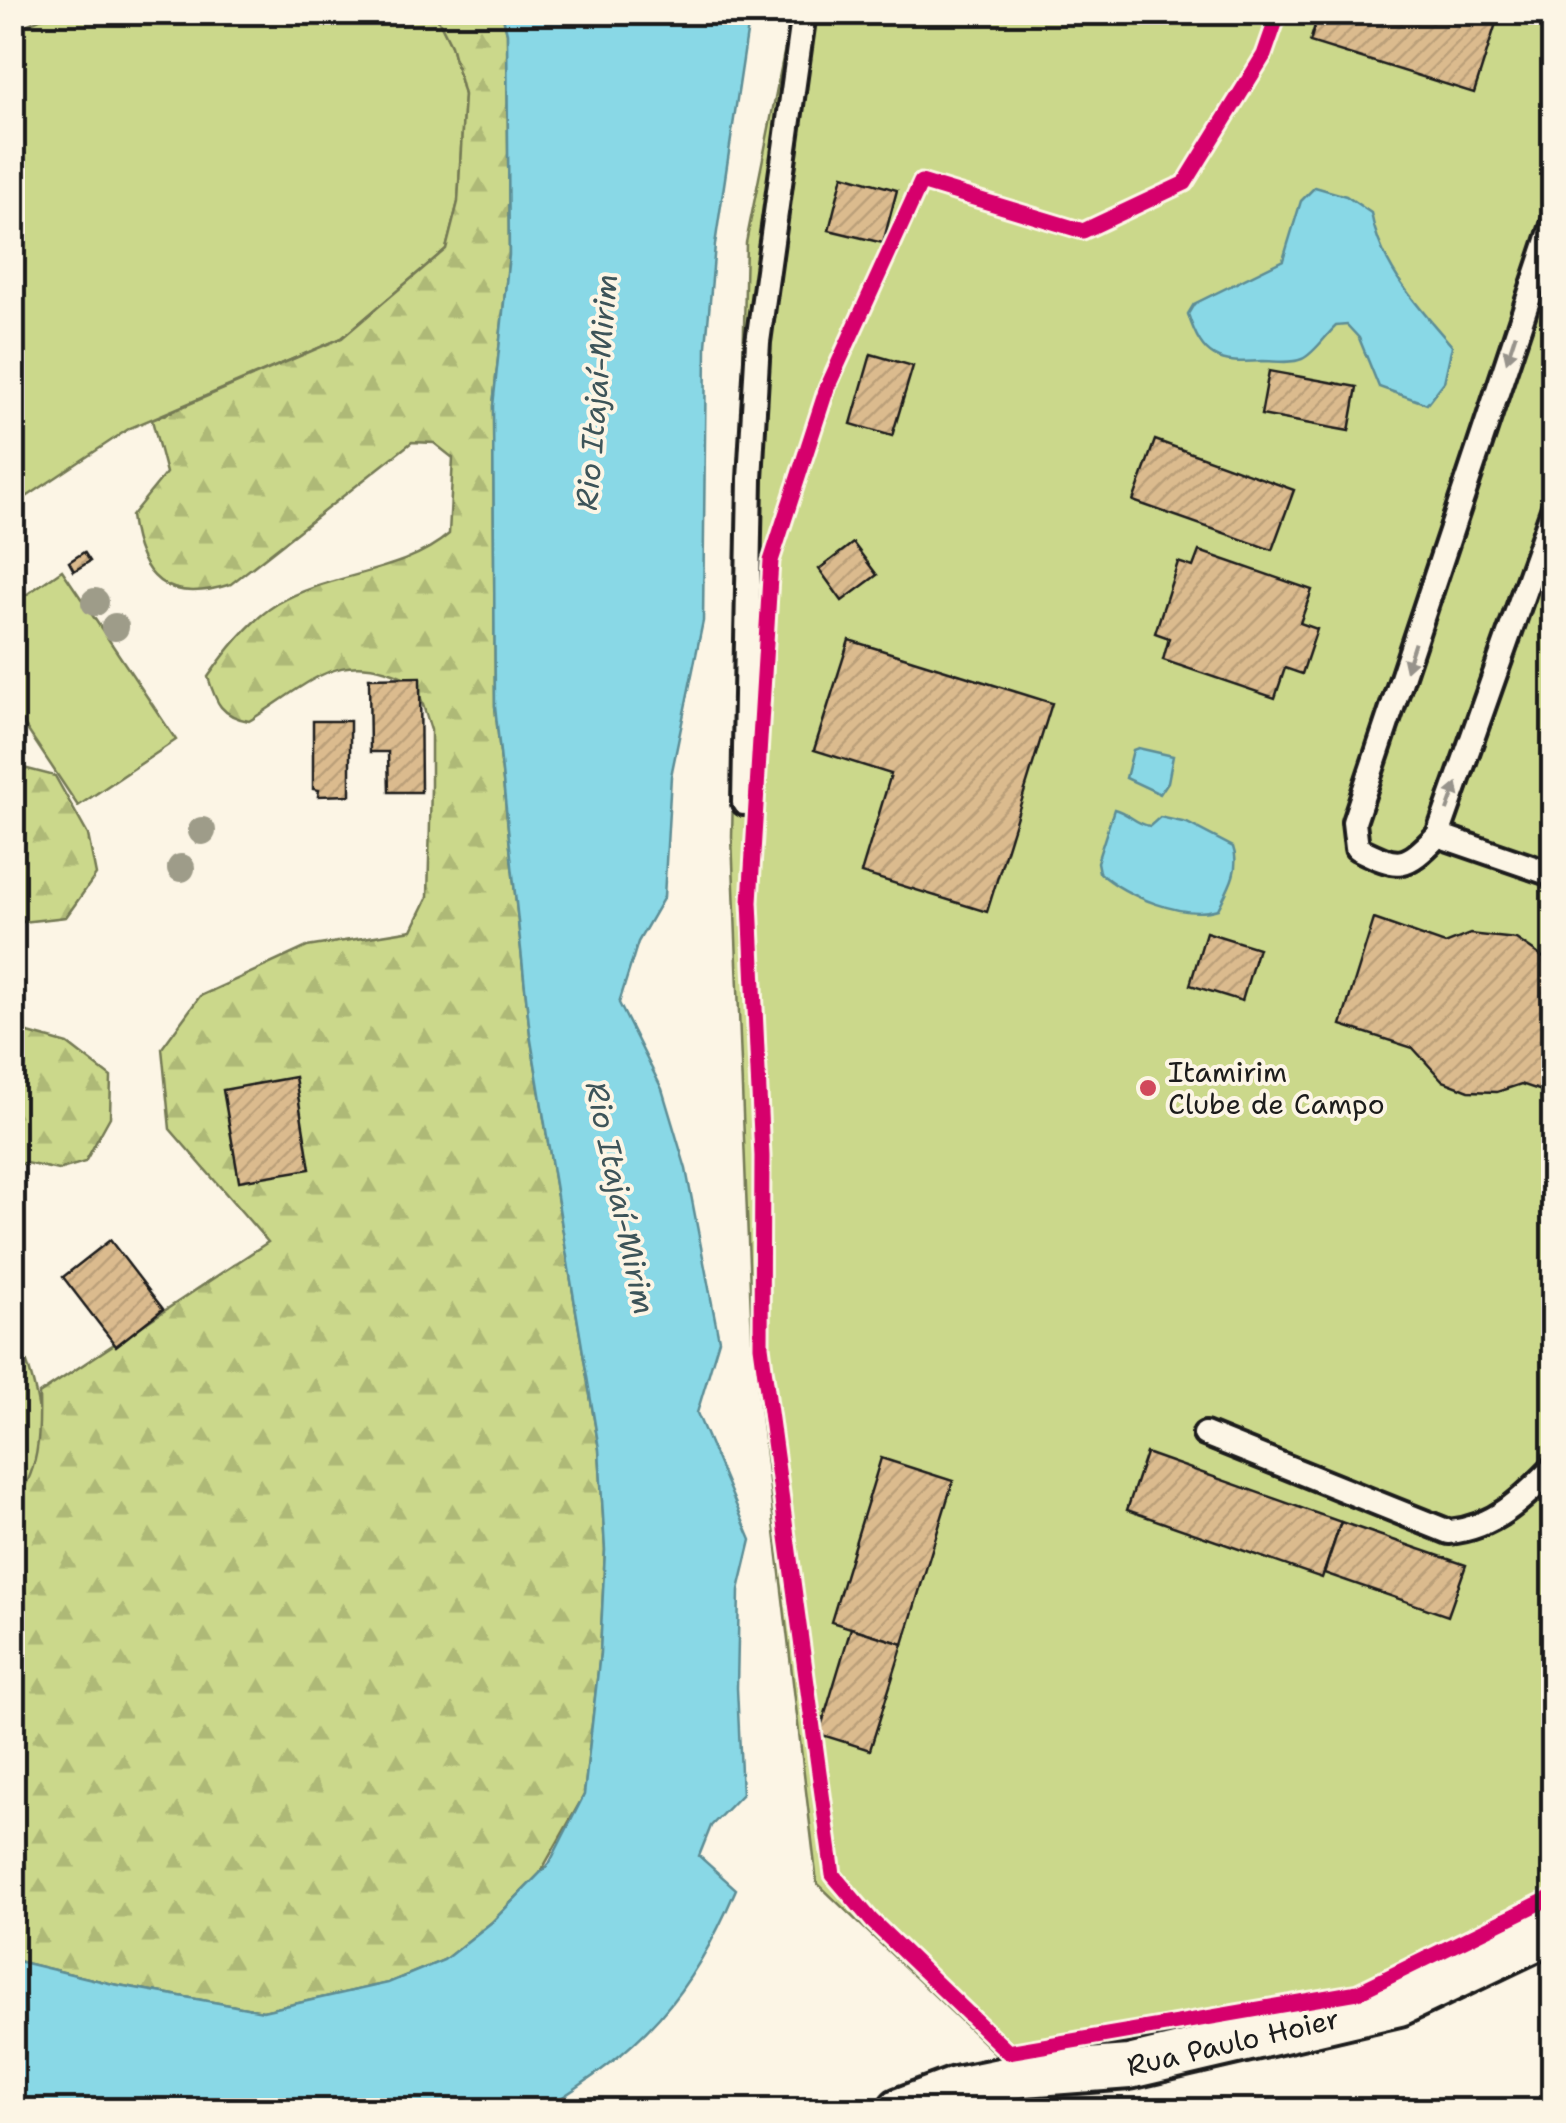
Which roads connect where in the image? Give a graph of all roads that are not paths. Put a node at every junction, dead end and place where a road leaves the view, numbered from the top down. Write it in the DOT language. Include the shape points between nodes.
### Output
graph roads {
  1 [pos="804,12"];
  2 [pos="1554,222"];
  3 [pos="1554,507"];
  4 [pos="744,803"];
  5 [pos="1438,835"];
  6 [pos="1554,875"];
  7 [pos="1205,1434"];
  8 [pos="1554,1467"];
  9 [pos="1554,1930"];
  10 [pos="900,2110"];
  1 -- 4 [label="lane" via="757,362"];
  2 -- 5 [label="lane, one-way" via="1354,822 1357,848 1393,865 1412,862"];
  5 -- 3 [label="lane, one-way"];
  5 -- 6 [label="lane"];
  7 -- 8 [label="lane" via="1449,1532 1478,1529"];
  9 -- 10 [label="street, Rua Paulo Hoier" via="1399,2004 1129,2067 973,2085"];
}
